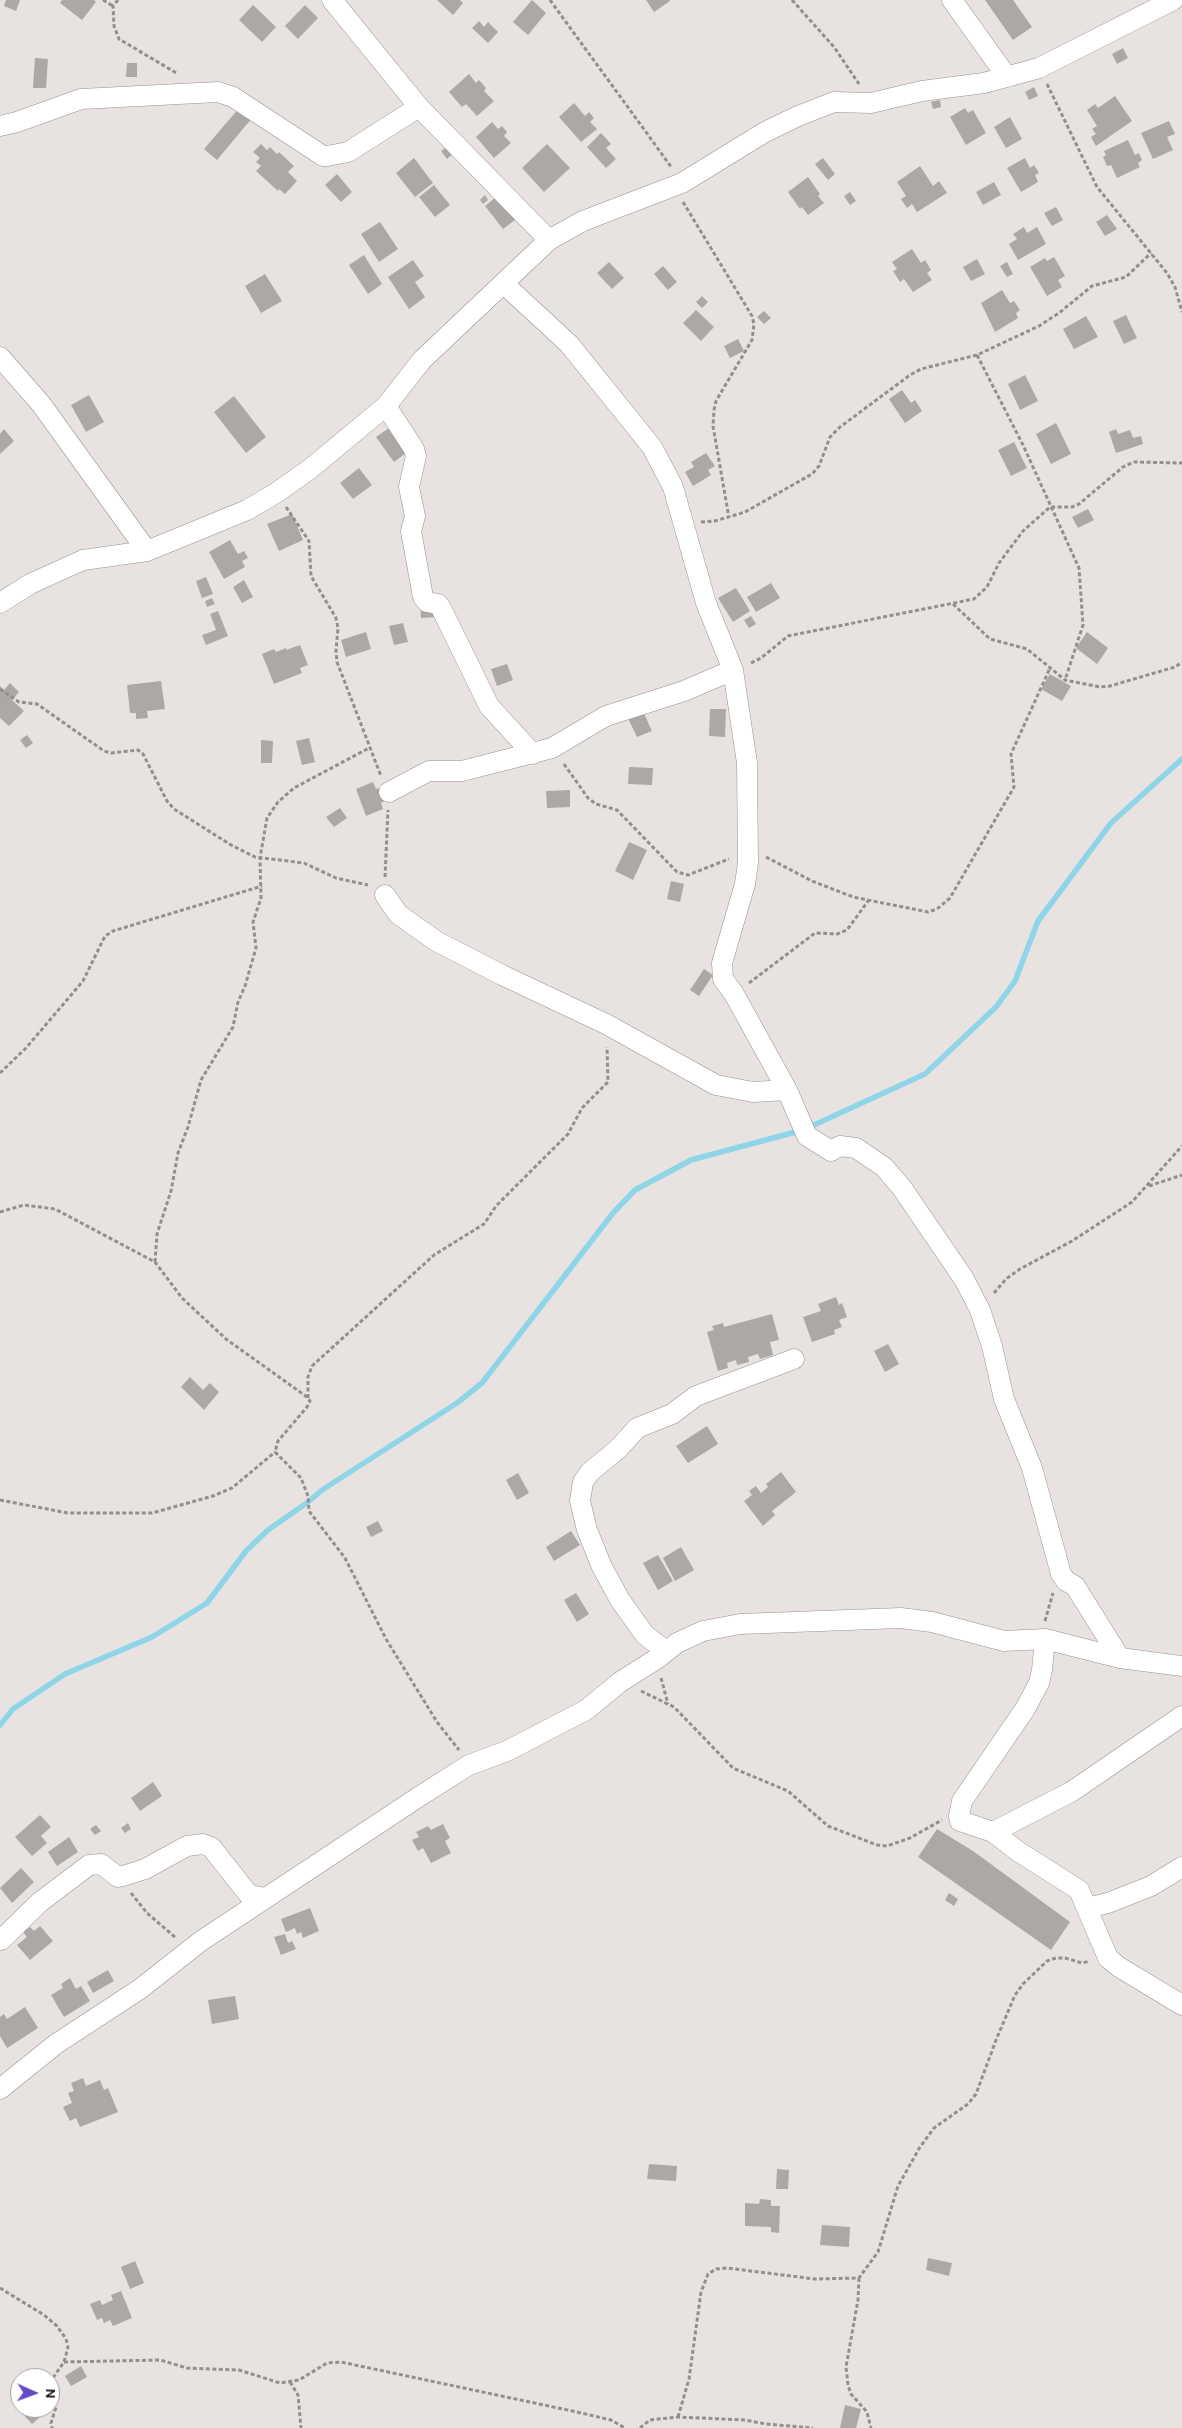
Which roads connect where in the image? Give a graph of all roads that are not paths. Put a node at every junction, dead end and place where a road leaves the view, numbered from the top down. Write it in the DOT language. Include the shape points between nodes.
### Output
graph roads {
  1 [pos="332,0"];
  2 [pos="952,0"];
  3 [pos="1174,0"];
  4 [pos="1007,77"];
  5 [pos="419,107"];
  6 [pos="2,130"];
  7 [pos="549,240"];
  8 [pos="504,284"];
  9 [pos="0,356"];
  10 [pos="386,406"];
  11 [pos="147,552"];
  12 [pos="1,600"];
  13 [pos="733,670"];
  14 [pos="533,754"];
  15 [pos="388,792"];
  16 [pos="384,891"];
  17 [pos="787,1090"];
  18 [pos="794,1359"];
  19 [pos="1045,1639"];
  20 [pos="671,1647"];
  21 [pos="1120,1658"];
  22 [pos="1182,1666"];
  23 [pos="1182,1716"];
  24 [pos="993,1832"];
  25 [pos="1182,1867"];
  26 [pos="266,1898"];
  27 [pos="1087,1908"];
  28 [pos="1,1940"];
  29 [pos="1182,2005"];
  30 [pos="0,2088"];
  1 -- 5 [label="street"];
  2 -- 4 [label="street"];
  3 -- 4 [label="street" via="1039,68"];
  4 -- 7 [label="street" via="872,103 834,102 765,132 678,184 583,222"];
  5 -- 6 [label="street" via="338,156 323,156 233,97 209,92 81,99"];
  5 -- 7 [label="street"];
  7 -- 8 [label="street"];
  8 -- 10 [label="street" via="422,360"];
  8 -- 13 [label="street" via="570,344 652,446 673,487 706,603"];
  9 -- 11 [label="street" via="47,412"];
  10 -- 11 [label="street" via="276,493 246,510"];
  10 -- 14 [label="street" via="416,456 409,488 415,516 411,532 423,597 442,608 489,706"];
  11 -- 12 [label="street" via="83,560"];
  13 -- 14 [label="street" via="684,691 606,716 552,748"];
  13 -- 17 [label="street" via="747,763 748,849 745,884 722,963 723,979"];
  14 -- 15 [label="street" via="462,770 429,771"];
  16 -- 17 [label="street" via="398,914 436,941 606,1024 716,1085 753,1092"];
  17 -- 21 [label="street" via="803,1130 814,1141 831,1151 840,1146 856,1148 884,1167 964,1279 980,1310 992,1346 1004,1399 1032,1468 1061,1574 1075,1586"];
  18 -- 20 [label="street" via="696,1396 672,1414 637,1428 583,1482 580,1501 587,1530 602,1567 645,1635"];
  19 -- 20 [label="street" via="1004,1640 932,1622 901,1618 740,1624 703,1631"];
  19 -- 21 [label="street"];
  19 -- 24 [label="street" via="1038,1683 958,1812 960,1821"];
  20 -- 26 [label="street" via="586,1710 507,1751 470,1765"];
  21 -- 22 [label="street"];
  23 -- 24 [label="street" via="1071,1792"];
  24 -- 27 [label="street" via="1079,1890"];
  25 -- 27 [label="street" via="1151,1886"];
  26 -- 28 [label="street" via="249,1895 211,1846 187,1846 133,1874 118,1877 101,1864 89,1865 40,1902"];
  26 -- 30 [label="street" via="140,1989 56,2044"];
  27 -- 29 [label="street" via="1108,1958"];
}
